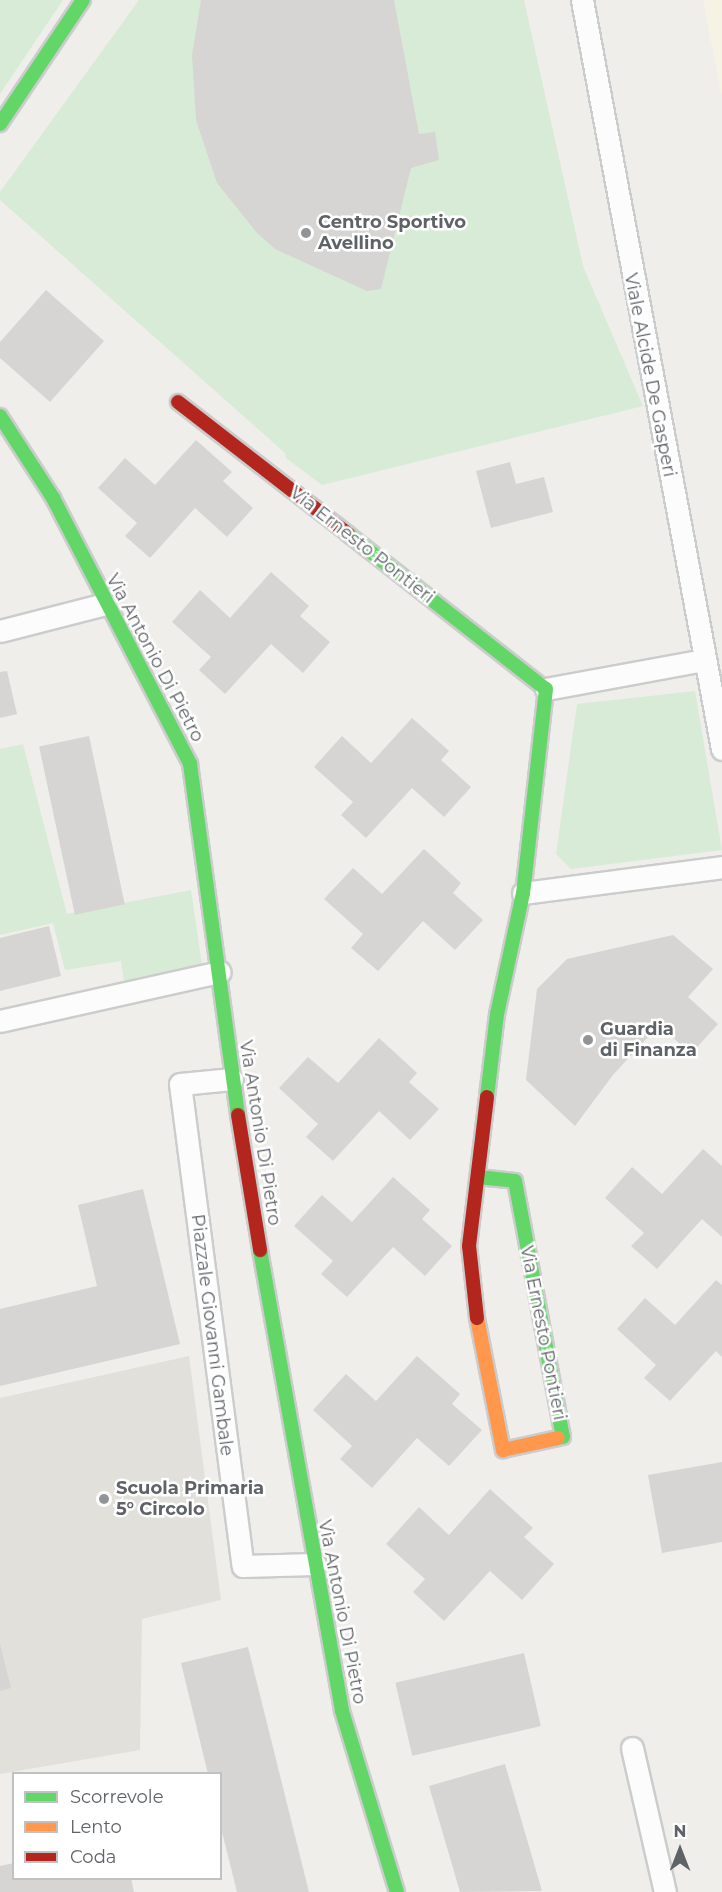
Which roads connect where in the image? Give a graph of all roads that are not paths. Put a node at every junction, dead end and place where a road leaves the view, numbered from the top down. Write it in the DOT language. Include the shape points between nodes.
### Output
graph roads {
  1 [pos="83,0"];
  2 [pos="582,0"];
  3 [pos="0,124"];
  4 [pos="178,402"];
  5 [pos="0,416"];
  6 [pos="105,604"];
  7 [pos="0,631"];
  8 [pos="704,660"];
  9 [pos="546,689"];
  10 [pos="722,749"];
  11 [pos="722,867"];
  12 [pos="523,893"];
  13 [pos="220,972"];
  14 [pos="0,1021"];
  15 [pos="232,1079"];
  16 [pos="478,1177"];
  17 [pos="315,1564"];
  18 [pos="632,1748"];
  19 [pos="397,1892"];
  20 [pos="665,1892"];
  1 -- 3 [label="street"];
  2 -- 8 [label="street, Viale Alcide De Gasperi"];
  4 -- 9 [label="street, Via Ernesto Pontieri"];
  5 -- 6 [label="street, Via Antonio Di Pietro" via="53,498"];
  6 -- 7 [label="street"];
  6 -- 13 [label="street, Via Antonio Di Pietro" via="190,764"];
  8 -- 9 [label="street"];
  8 -- 10 [label="street, Viale Alcide De Gasperi"];
  9 -- 12 [label="street, Via Ernesto Pontieri"];
  11 -- 12 [label="street"];
  12 -- 16 [label="street, Via Ernesto Pontieri" via="497,1014"];
  13 -- 14 [label="street"];
  13 -- 15 [label="street, Via Antonio Di Pietro"];
  15 -- 17 [label="street, Via Antonio Di Pietro"];
  15 -- 17 [label="street, Piazzale Giovanni Gambale" via="180,1084 243,1566"];
  16 -- 16 [label="street, Via Ernesto Pontieri" via="470,1246 473,1296 503,1450 564,1437 515,1181"];
  17 -- 19 [label="street, Via Antonio Di Pietro" via="342,1711"];
  18 -- 20 [label="street"];
}
